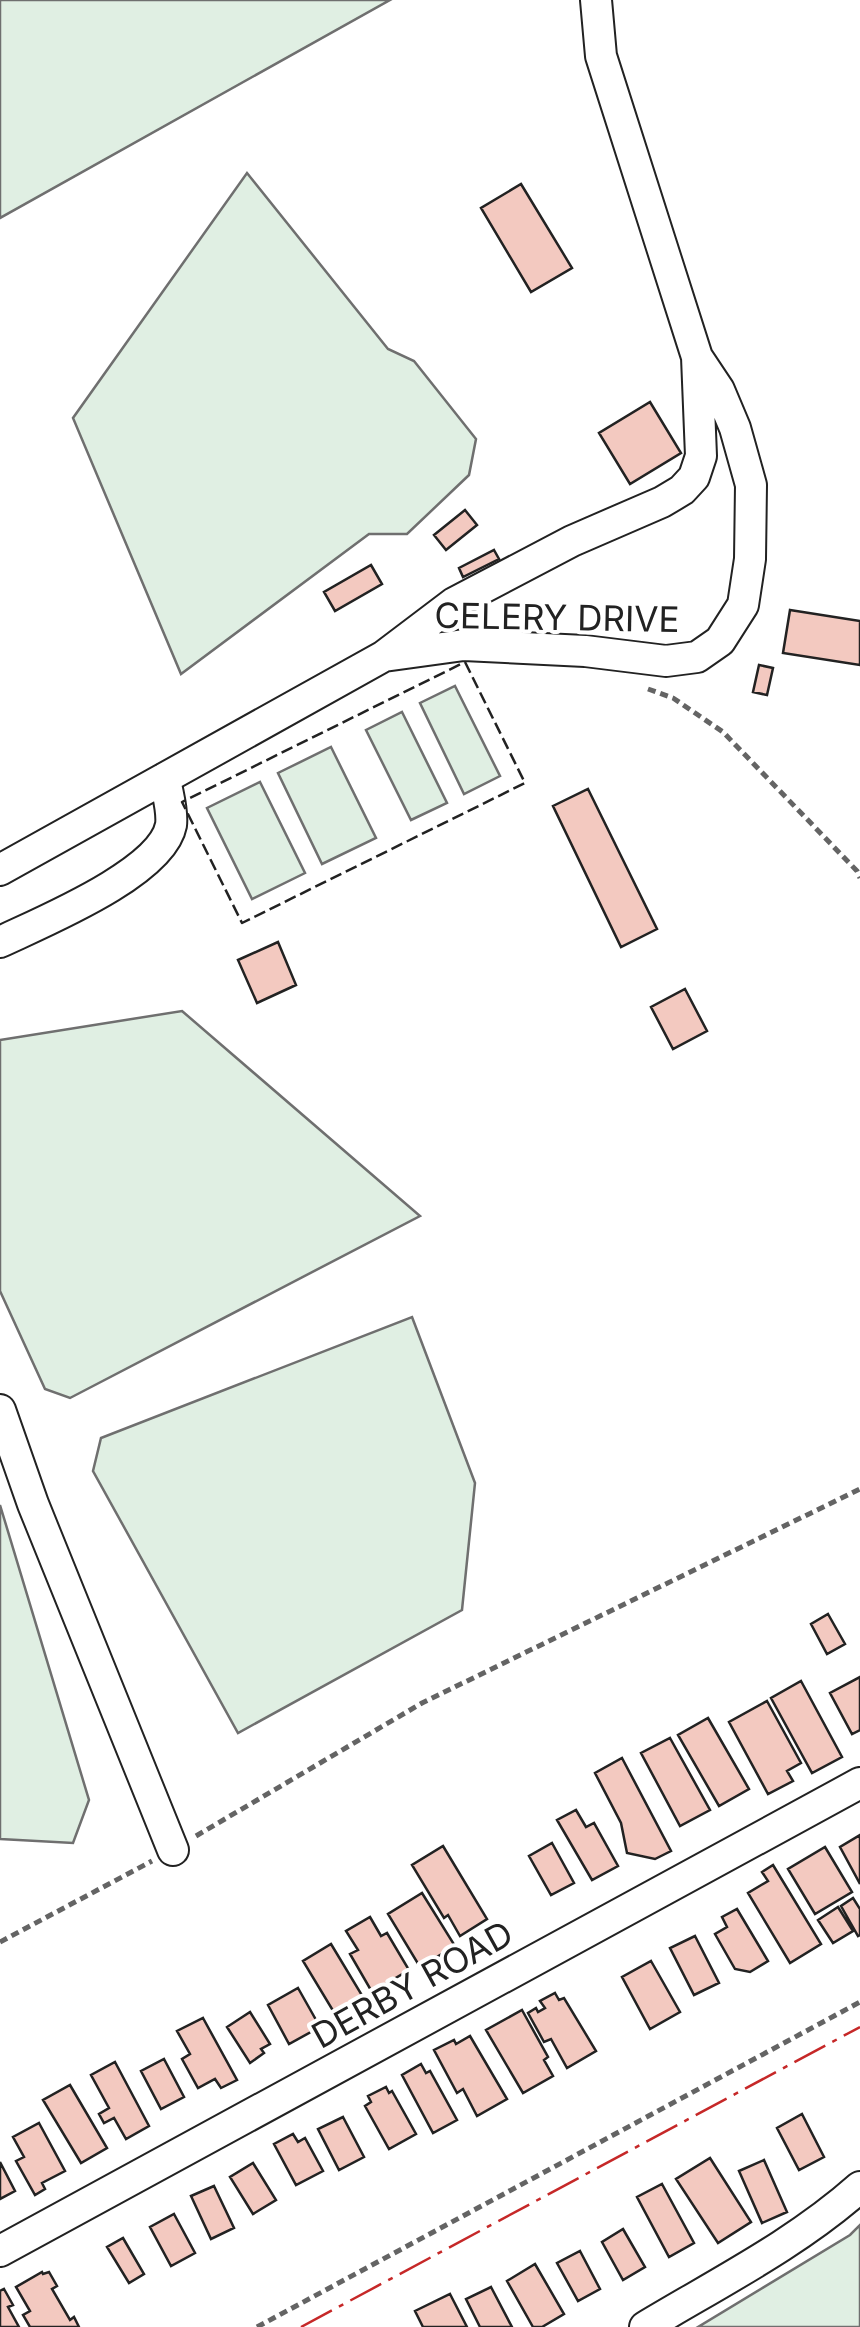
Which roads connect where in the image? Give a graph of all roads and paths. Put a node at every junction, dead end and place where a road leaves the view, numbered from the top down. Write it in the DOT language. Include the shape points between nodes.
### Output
graph roads {
  1 [pos="596,0"];
  2 [pos="697,357"];
  3 [pos="384,656"];
  4 [pos="643,687"];
  5 [pos="164,778"];
  6 [pos="0,870"];
  7 [pos="860,878"];
  8 [pos="0,942"];
  9 [pos="0,1410"];
  10 [pos="860,1489"];
  11 [pos="860,1783"];
  12 [pos="173,1850"];
  13 [pos="0,1942"];
  14 [pos="860,2002"];
  15 [pos="860,2187"];
  16 [pos="0,2251"];
  17 [pos="257,2327"];
  18 [pos="645,2327"];
  1 -- 2 [label="street, CELERY DRIVE" via="601,56"];
  2 -- 3 [label="street, CELERY DRIVE" via="701,456 682,490 454,603"];
  2 -- 3 [label="street, CELERY DRIVE" via="720,390 751,485 742,605 720,640 697,657 666,661 464,645"];
  3 -- 5 [label="street, CELERY DRIVE"];
  4 -- 7 [label="path" via="674,698 723,732"];
  5 -- 6 [label="street, CELERY DRIVE"];
  5 -- 8 [label="street" via="170,828 152,855 85,902"];
  9 -- 12 [label="street"];
  10 -- 12 [label="path" via="422,1703"];
  11 -- 16 [label="street, DERBY ROAD"];
  12 -- 13 [label="path"];
  14 -- 17 [label="path"];
  15 -- 18 [label="street" via="797,2236"];
}
